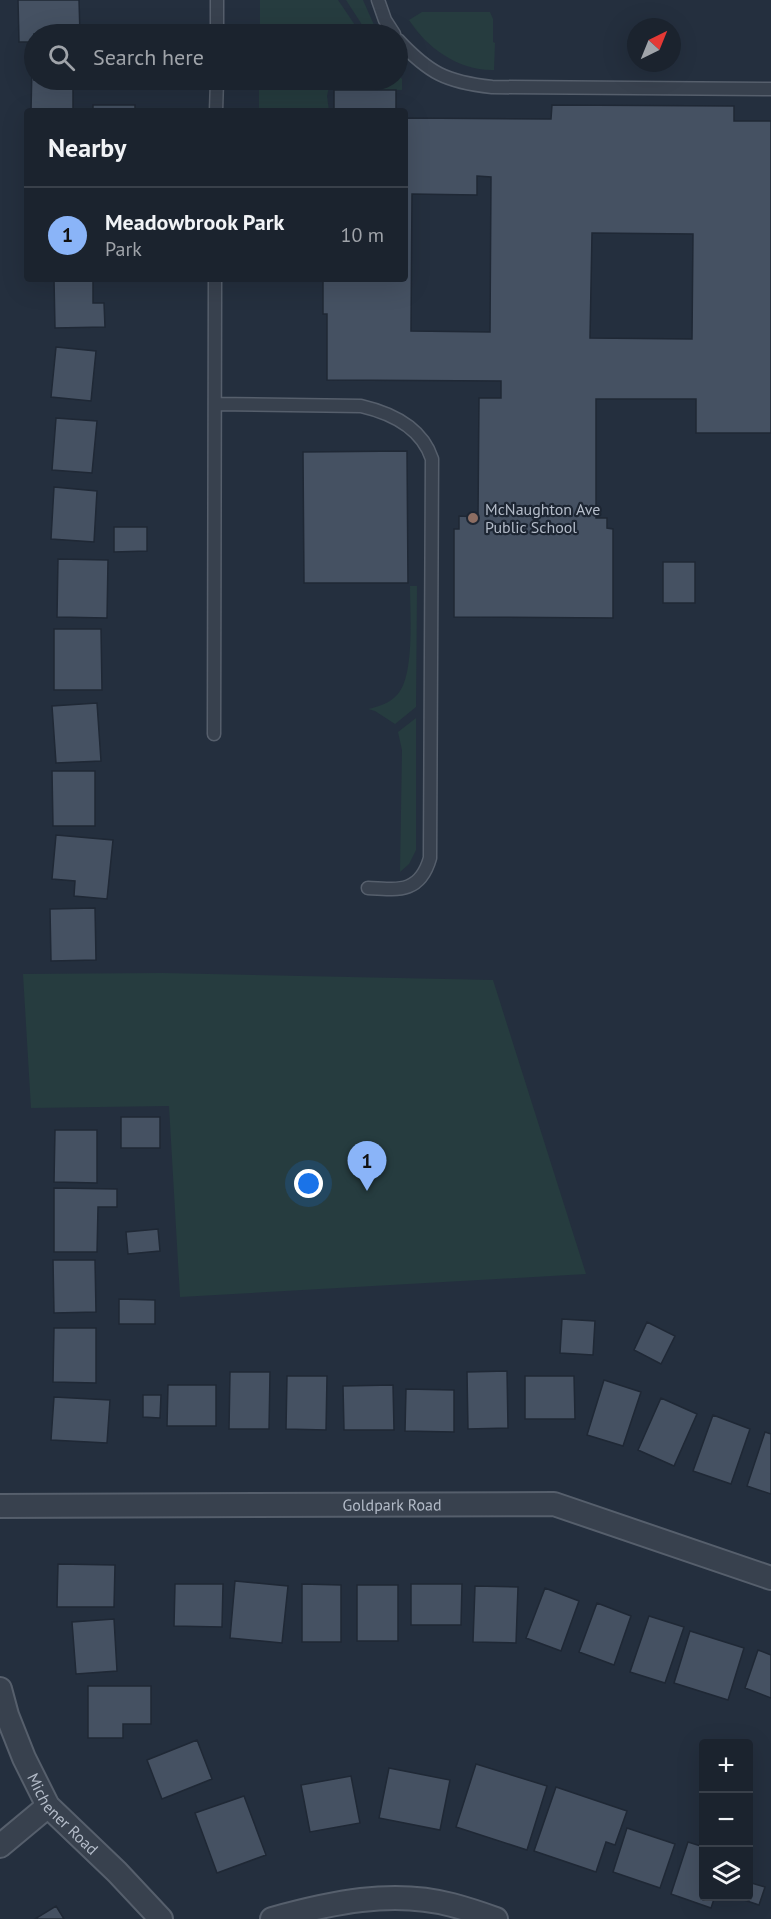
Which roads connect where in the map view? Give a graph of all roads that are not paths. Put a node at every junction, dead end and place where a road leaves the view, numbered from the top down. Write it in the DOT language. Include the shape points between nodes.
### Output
graph roads {
  1 [pos="217,0"];
  2 [pos="378,0"];
  3 [pos="217,24"];
  4 [pos="388,24"];
  5 [pos="408,50"];
  6 [pos="771,89"];
  7 [pos="216,90"];
  8 [pos="216,108"];
  9 [pos="215,282"];
  10 [pos="215,404"];
  11 [pos="214,734"];
  12 [pos="368,888"];
  13 [pos="0,1506"];
  14 [pos="771,1578"];
  15 [pos="0,1689"];
  16 [pos="48,1806"];
  17 [pos="0,1846"];
  18 [pos="161,1919"];
  19 [pos="272,1919"];
  20 [pos="496,1919"];
  1 -- 3 [label="lane"];
  2 -- 4 [label="lane"];
  5 -- 6 [label="lane" via="442,77 492,87"];
  7 -- 8 [label="lane"];
  9 -- 10 [label="lane"];
  10 -- 11 [label="lane"];
  10 -- 12 [label="lane" via="361,406 407,425 428,446 432,459 430,858 419,880 408,887"];
  13 -- 14 [label="street, Goldpark Road" via="554,1504"];
  15 -- 16 [label="street, Michener Road" via="24,1758"];
  16 -- 17 [label="street"];
  16 -- 18 [label="street, Michener Road"];
  19 -- 20 [label="street" via="354,1900 403,1898 450,1904"];
}
